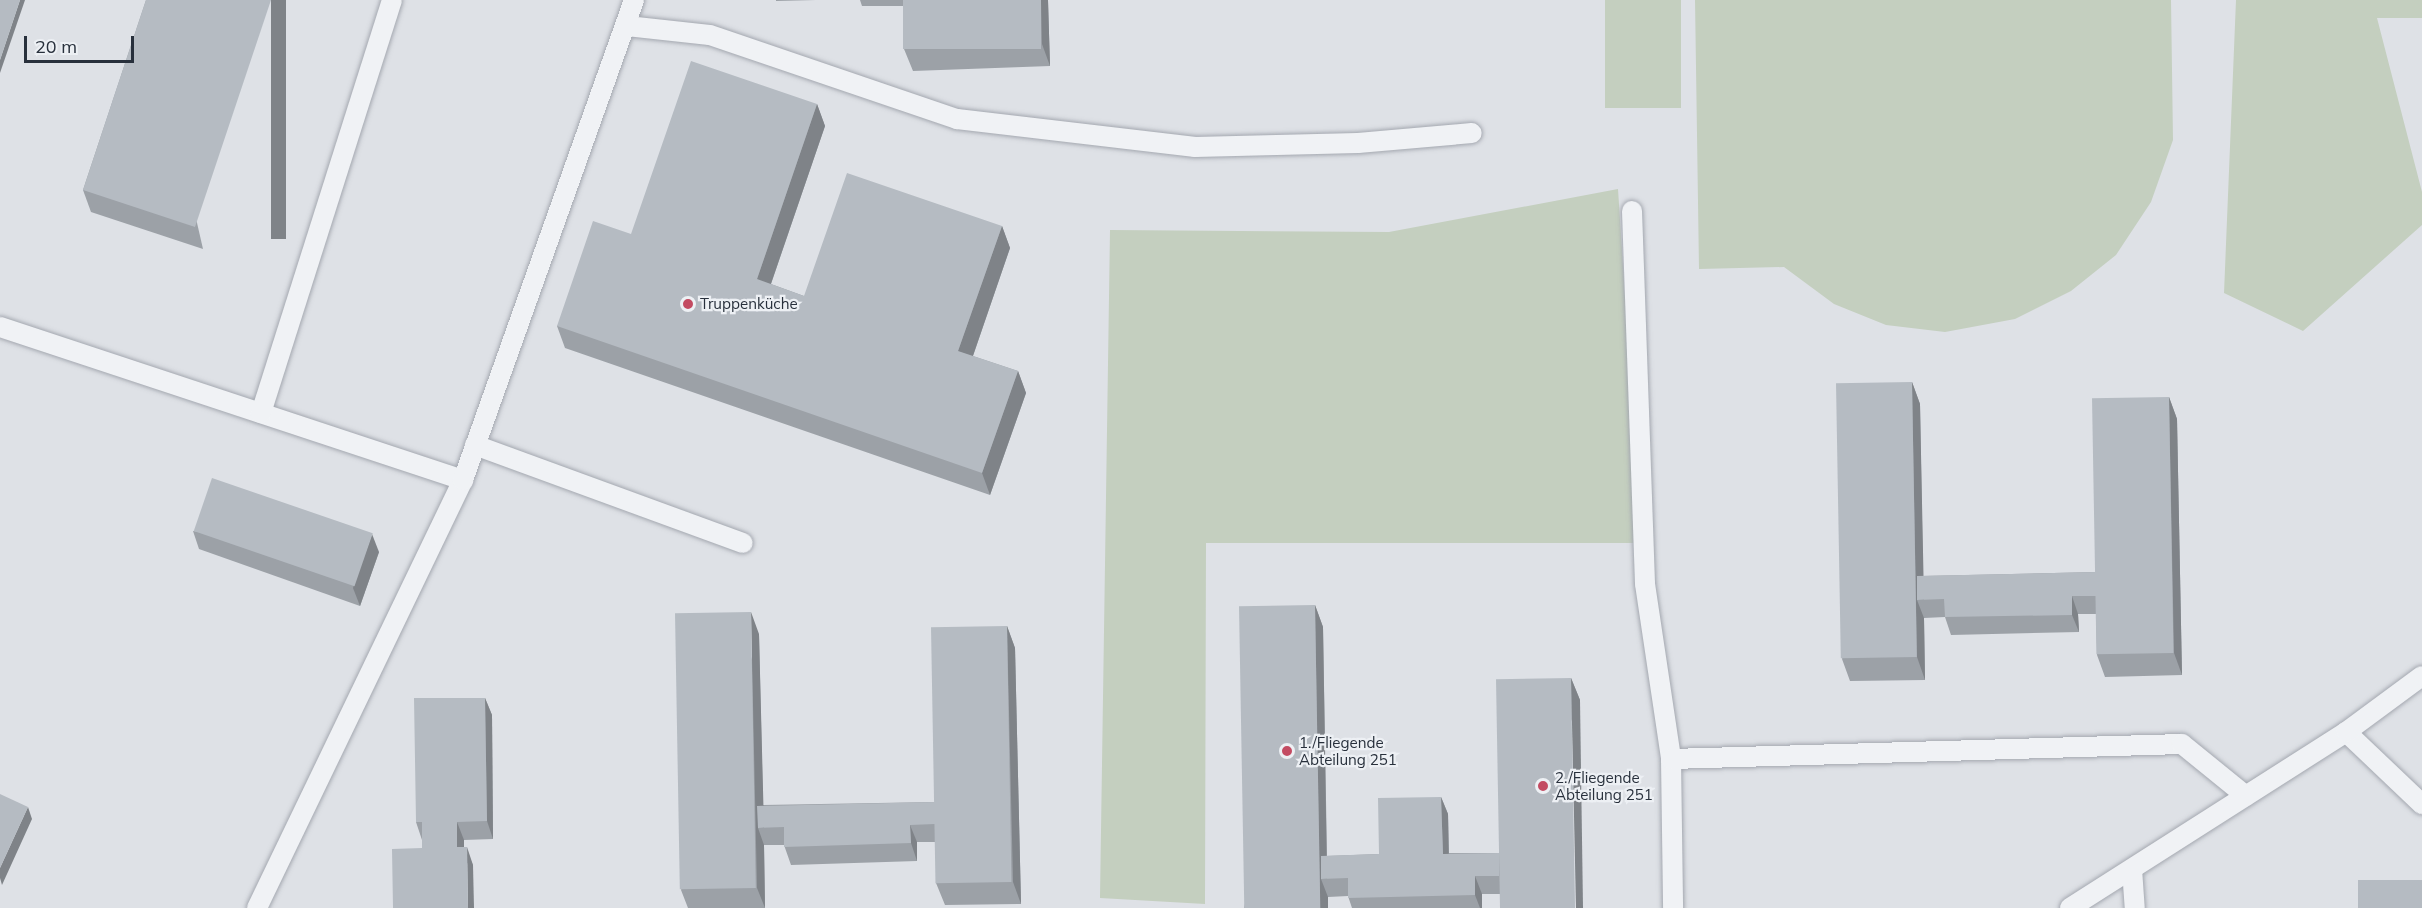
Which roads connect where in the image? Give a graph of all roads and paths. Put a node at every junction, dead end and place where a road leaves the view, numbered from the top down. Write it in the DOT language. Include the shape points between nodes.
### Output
graph roads {
  1 [pos="392,0"];
  2 [pos="634,0"];
  3 [pos="627,26"];
  4 [pos="1472,133"];
  5 [pos="1632,211"];
  6 [pos="0,327"];
  7 [pos="261,413"];
  8 [pos="475,445"];
  9 [pos="463,480"];
  10 [pos="743,543"];
  11 [pos="2422,676"];
  12 [pos="2346,732"];
  13 [pos="1671,759"];
  14 [pos="2246,796"];
  15 [pos="2422,804"];
  16 [pos="2132,869"];
  17 [pos="257,908"];
  18 [pos="1673,908"];
  19 [pos="2070,908"];
  20 [pos="2135,908"];
  1 -- 7 [label="lane"];
  2 -- 3 [label="lane"];
  3 -- 4 [label="lane" via="710,35 957,119 1195,147 1358,143"];
  3 -- 8 [label="lane"];
  5 -- 13 [label="lane" via="1645,584"];
  6 -- 7 [label="lane"];
  7 -- 9 [label="lane"];
  8 -- 9 [label="lane"];
  8 -- 10 [label="lane"];
  9 -- 17 [label="lane"];
  11 -- 12 [label="lane"];
  12 -- 14 [label="lane"];
  12 -- 15 [label="lane"];
  13 -- 14 [label="lane" via="2182,744"];
  13 -- 18 [label="lane"];
  14 -- 16 [label="lane"];
  16 -- 19 [label="lane"];
  16 -- 20 [label="lane"];
}
